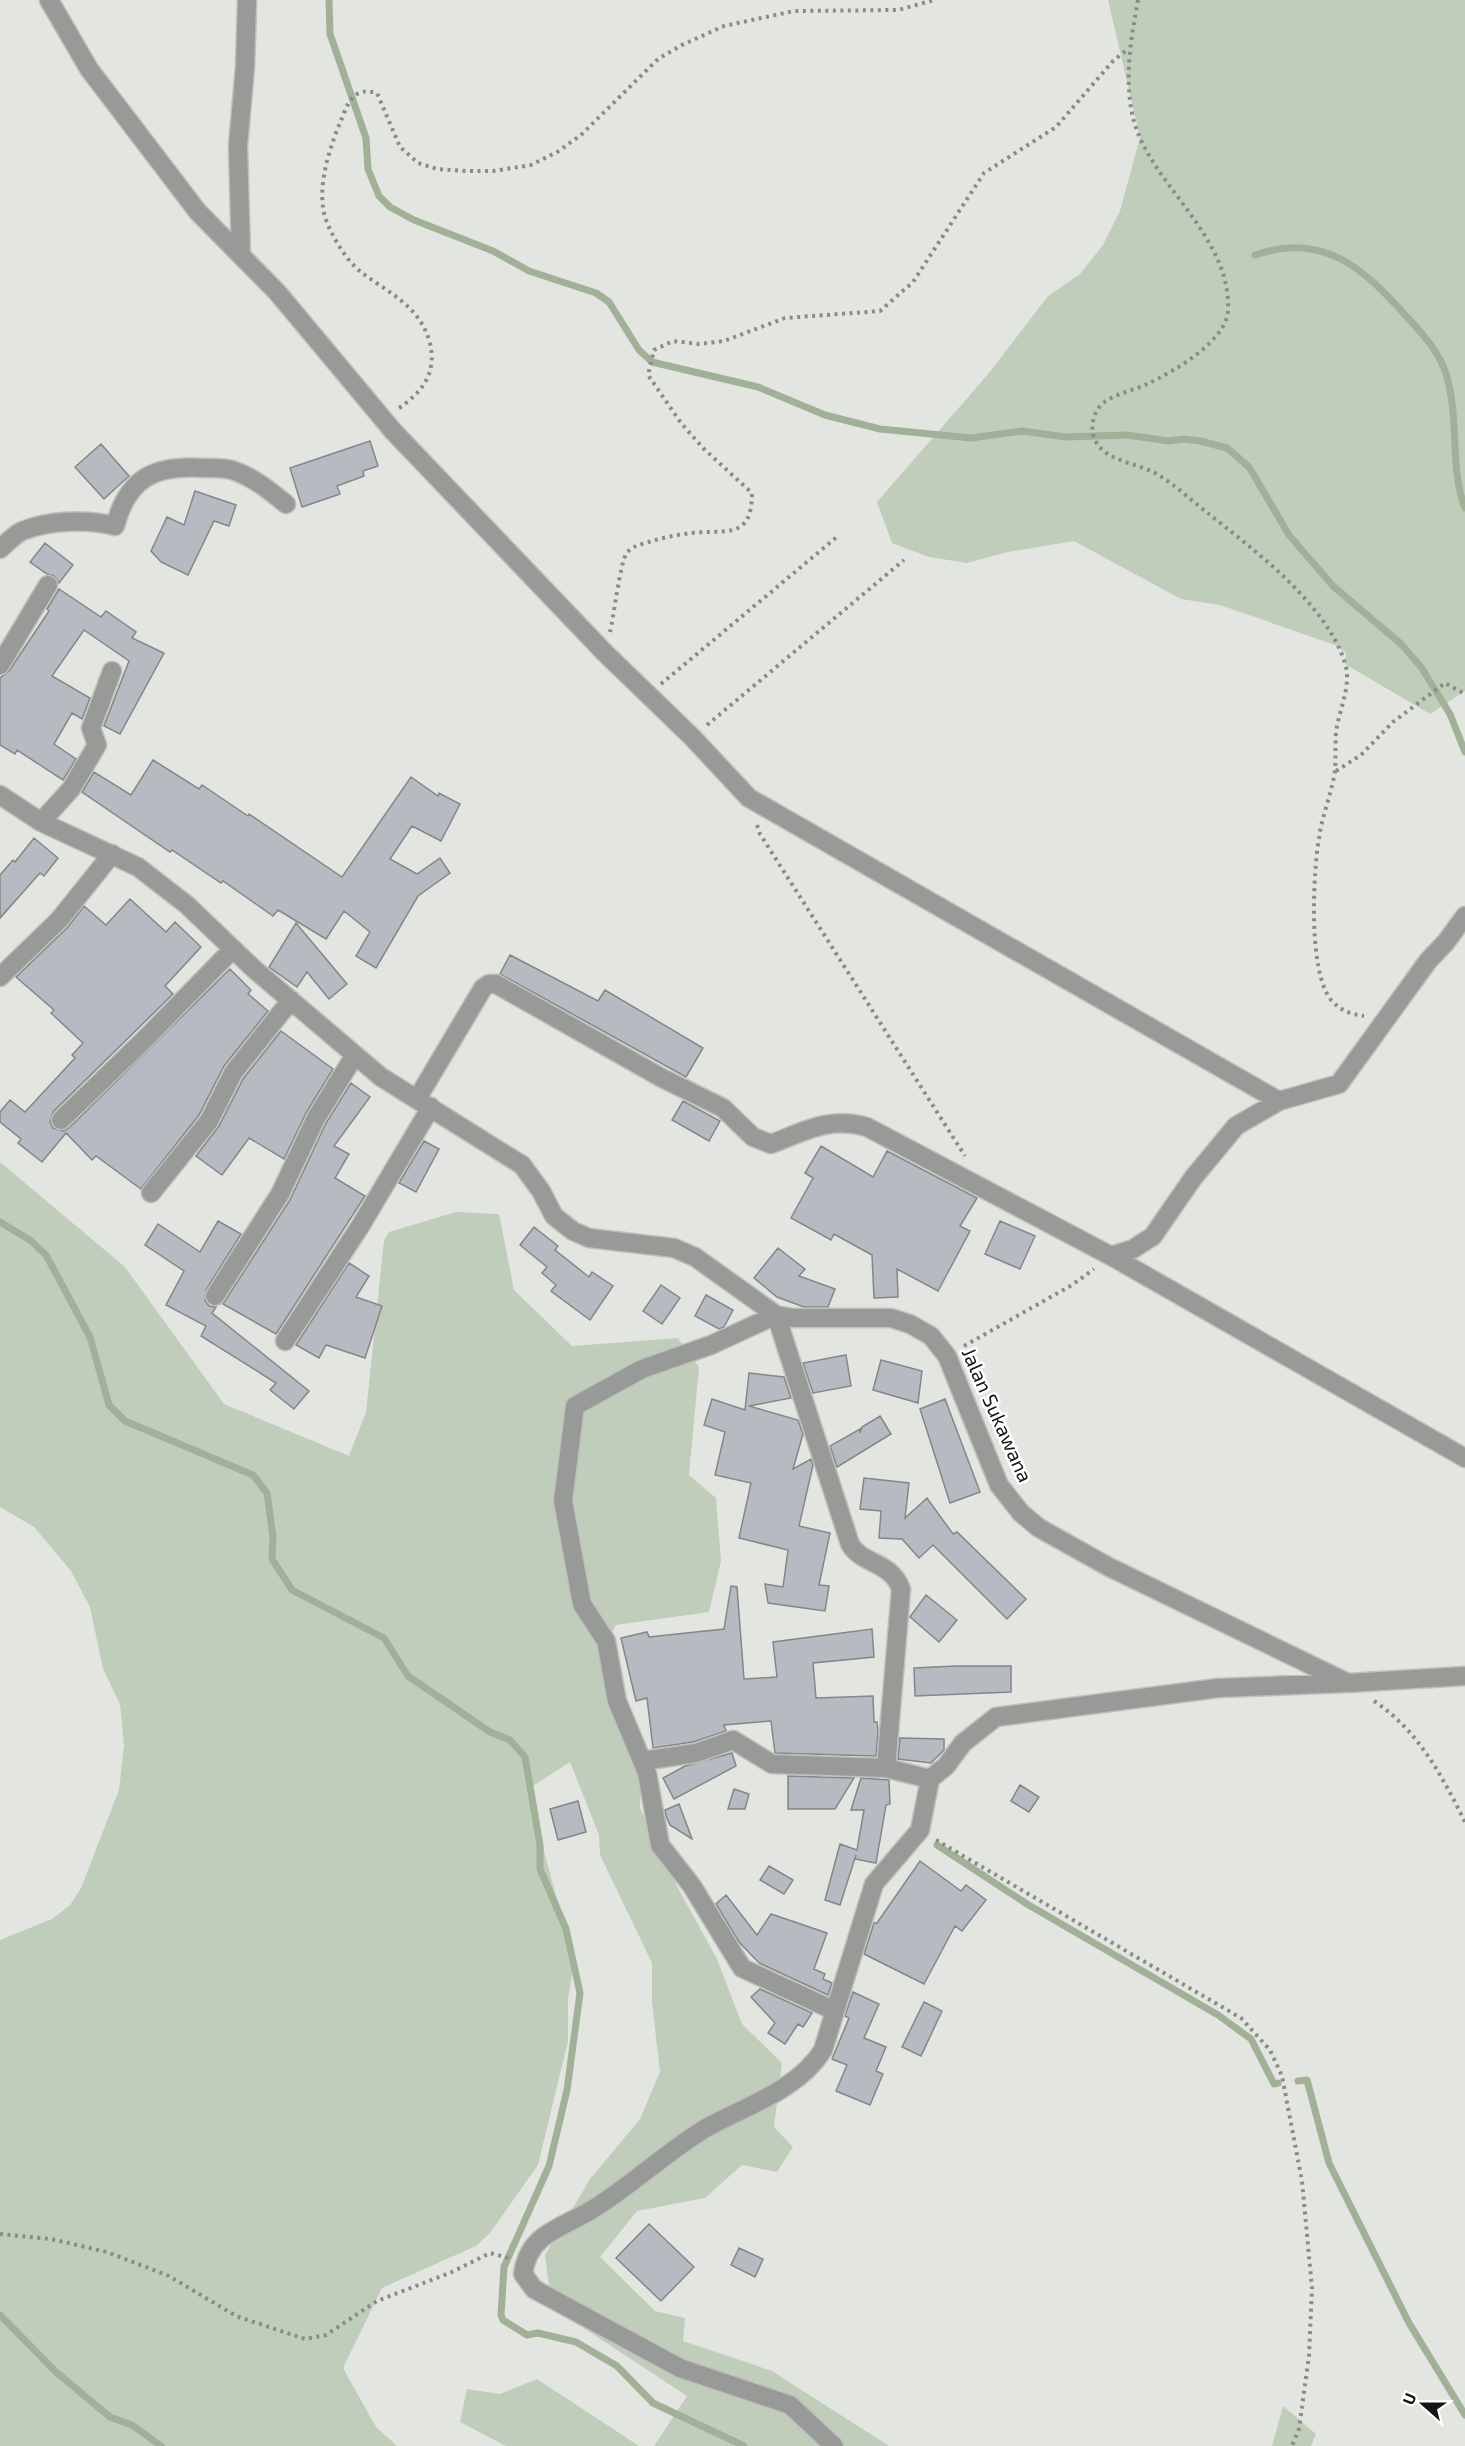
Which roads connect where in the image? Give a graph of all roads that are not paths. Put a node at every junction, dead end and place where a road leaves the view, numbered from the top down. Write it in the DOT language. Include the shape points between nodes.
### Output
graph roads {
  1 [pos="49,0"];
  2 [pos="247,0"];
  3 [pos="241,255"];
  4 [pos="286,504"];
  5 [pos="0,549"];
  6 [pos="48,585"];
  7 [pos="0,664"];
  8 [pos="112,671"];
  9 [pos="0,795"];
  10 [pos="41,822"];
  11 [pos="112,854"];
  12 [pos="1465,916"];
  13 [pos="233,948"];
  14 [pos="0,977"];
  15 [pos="291,1000"];
  16 [pos="355,1055"];
  17 [pos="1279,1101"];
  18 [pos="424,1103"];
  19 [pos="61,1120"];
  20 [pos="151,1193"];
  21 [pos="1112,1256"];
  22 [pos="216,1296"];
  23 [pos="776,1315"];
  24 [pos="285,1341"];
  25 [pos="1465,1458"];
  26 [pos="1465,1676"];
  27 [pos="1348,1683"];
  28 [pos="642,1761"];
  29 [pos="886,1768"];
  30 [pos="930,1779"];
  31 [pos="835,2011"];
  32 [pos="834,2446"];
  1 -- 3 [label="street" via="96,78 198,212"];
  2 -- 3 [label="street" via="238,146"];
  3 -- 17 [label="street" via="383,419 749,798"];
  4 -- 5 [label="street" via="256,481 230,469 183,466 153,472 140,481 121,502 115,526 51,524 21,532"];
  6 -- 7 [label="street"];
  8 -- 10 [label="street" via="92,728 97,745 71,789"];
  9 -- 10 [label="street, Jalan Sukawana"];
  10 -- 11 [label="street, Jalan Sukawana"];
  11 -- 13 [label="street, Jalan Sukawana" via="138,867 187,905"];
  11 -- 14 [label="street" via="58,920"];
  12 -- 17 [label="street" via="1339,1084"];
  13 -- 15 [label="street, Jalan Sukawana"];
  13 -- 19 [label="street"];
  15 -- 16 [label="street, Jalan Sukawana"];
  15 -- 20 [label="street" via="232,1073 209,1121"];
  16 -- 18 [label="street, Jalan Sukawana" via="381,1077"];
  16 -- 22 [label="street" via="316,1118 280,1194"];
  17 -- 21 [label="street" via="1236,1126 1193,1178 1153,1236"];
  18 -- 21 [label="street" via="483,988 489,984 723,1108 753,1137 771,1144 830,1122 867,1127"];
  18 -- 23 [label="street, Jalan Sukawana" via="522,1165 554,1216 573,1231 589,1238 653,1244 684,1252"];
  18 -- 24 [label="street" via="361,1225"];
  21 -- 25 [label="street"];
  23 -- 27 [label="street, Jalan Sukawana" via="891,1318 931,1336 947,1356 999,1485 1039,1528 1108,1567"];
  23 -- 28 [label="street" via="711,1345 642,1369 575,1406 563,1501 582,1604 606,1641 617,1701"];
  23 -- 29 [label="street" via="850,1544 854,1551 884,1566 897,1578 901,1589"];
  26 -- 27 [label="street, Jalan Sukawana"];
  27 -- 30 [label="street" via="1218,1688 996,1717 963,1743 946,1766"];
  28 -- 29 [label="street" via="696,1753 733,1740 772,1764"];
  28 -- 31 [label="street" via="660,1845 692,1886 742,1968"];
  29 -- 30 [label="street"];
  30 -- 31 [label="street" via="920,1830 874,1884"];
  31 -- 32 [label="street" via="823,2050 813,2067 704,2130 597,2207 541,2239 525,2262 523,2274 534,2289 680,2368 790,2405"];
}
